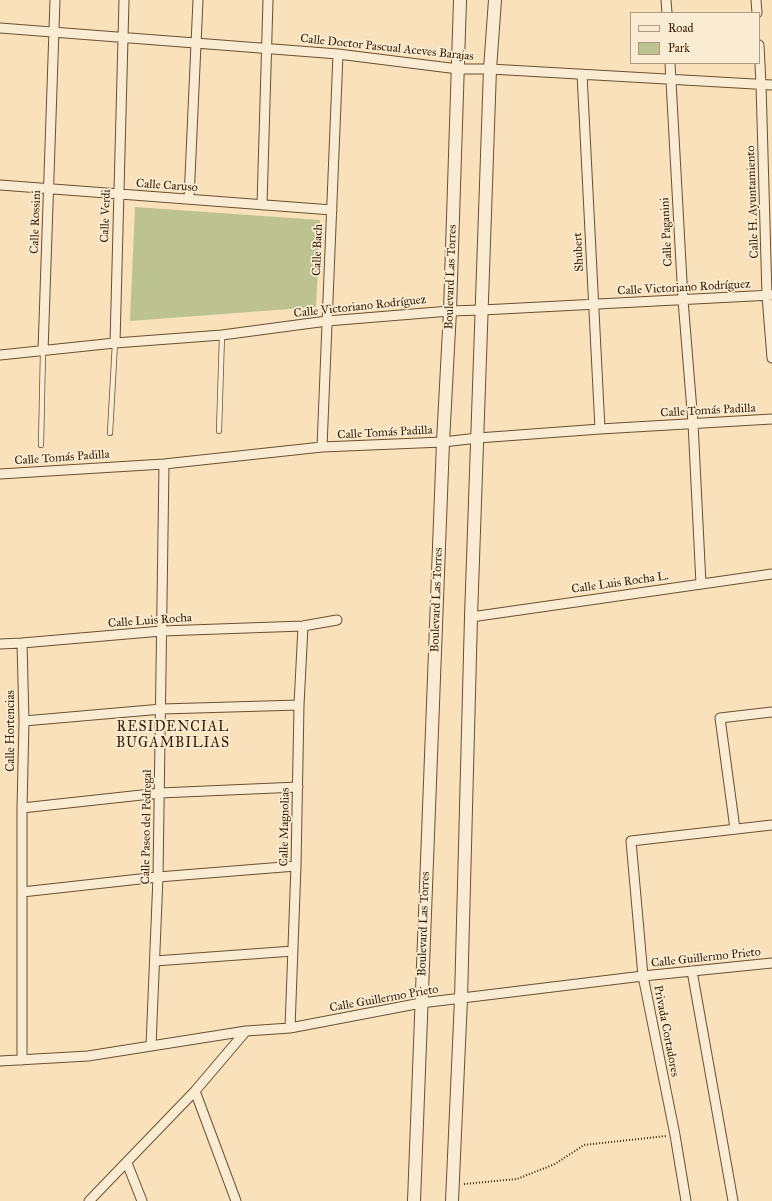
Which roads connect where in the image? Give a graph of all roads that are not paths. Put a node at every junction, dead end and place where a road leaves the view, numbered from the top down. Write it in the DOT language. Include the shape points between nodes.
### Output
graph roads {
  1 [pos="54,0"];
  2 [pos="124,0"];
  3 [pos="198,0"];
  4 [pos="268,0"];
  5 [pos="460,0"];
  6 [pos="495,0"];
  7 [pos="666,0"];
  8 [pos="756,0"];
  9 [pos="667,12"];
  10 [pos="757,12"];
  11 [pos="0,28"];
  12 [pos="54,32"];
  13 [pos="123,38"];
  14 [pos="196,44"];
  15 [pos="266,48"];
  16 [pos="338,54"];
  17 [pos="670,64"];
  18 [pos="760,64"];
  19 [pos="458,68"];
  20 [pos="490,69"];
  21 [pos="582,74"];
  22 [pos="671,78"];
  23 [pos="761,84"];
  24 [pos="772,85"];
  25 [pos="0,185"];
  26 [pos="49,189"];
  27 [pos="119,194"];
  28 [pos="189,199"];
  29 [pos="262,205"];
  30 [pos="332,210"];
  31 [pos="770,296"];
  32 [pos="683,300"];
  33 [pos="594,305"];
  34 [pos="482,310"];
  35 [pos="450,311"];
  36 [pos="328,321"];
  37 [pos="222,335"];
  38 [pos="115,343"];
  39 [pos="43,351"];
  40 [pos="0,355"];
  41 [pos="772,358"];
  42 [pos="772,419"];
  43 [pos="693,423"];
  44 [pos="600,429"];
  45 [pos="219,430"];
  46 [pos="110,433"];
  47 [pos="478,438"];
  48 [pos="443,442"];
  49 [pos="41,445"];
  50 [pos="322,447"];
  51 [pos="164,464"];
  52 [pos="0,474"];
  53 [pos="772,574"];
  54 [pos="701,584"];
  55 [pos="471,617"];
  56 [pos="337,620"];
  57 [pos="303,626"];
  58 [pos="162,631"];
  59 [pos="22,643"];
  60 [pos="0,644"];
  61 [pos="299,705"];
  62 [pos="162,709"];
  63 [pos="772,712"];
  64 [pos="24,721"];
  65 [pos="298,787"];
  66 [pos="160,793"];
  67 [pos="22,808"];
  68 [pos="772,824"];
  69 [pos="735,829"];
  70 [pos="296,866"];
  71 [pos="158,877"];
  72 [pos="22,892"];
  73 [pos="292,951"];
  74 [pos="155,961"];
  75 [pos="772,963"];
  76 [pos="692,971"];
  77 [pos="643,976"];
  78 [pos="461,999"];
  79 [pos="421,1004"];
  80 [pos="290,1028"];
  81 [pos="246,1031"];
  82 [pos="150,1046"];
  83 [pos="22,1060"];
  84 [pos="0,1061"];
  85 [pos="196,1091"];
  86 [pos="127,1163"];
  87 [pos="89,1201"];
  88 [pos="142,1201"];
  89 [pos="236,1201"];
  90 [pos="414,1201"];
  91 [pos="452,1201"];
  92 [pos="686,1201"];
  93 [pos="733,1201"];
  1 -- 12 [label="street, Calle Rossini"];
  2 -- 13 [label="street, Calle Verdi"];
  3 -- 14 [label="street"];
  4 -- 15 [label="street"];
  5 -- 19 [label="street, Boulevard Las Torres"];
  6 -- 20 [label="street"];
  7 -- 9 [label="street"];
  8 -- 10 [label="street"];
  11 -- 12 [label="street, Calle Doctor Pascual Aceves Barajas"];
  12 -- 13 [label="street, Calle Doctor Pascual Aceves Barajas"];
  12 -- 26 [label="street, Calle Rossini"];
  13 -- 14 [label="street, Calle Doctor Pascual Aceves Barajas"];
  13 -- 27 [label="street, Calle Verdi"];
  14 -- 15 [label="street, Calle Doctor Pascual Aceves Barajas"];
  14 -- 28 [label="street"];
  15 -- 16 [label="street, Calle Doctor Pascual Aceves Barajas"];
  15 -- 29 [label="street"];
  16 -- 19 [label="street, Calle Doctor Pascual Aceves Barajas"];
  16 -- 30 [label="street, Calle Bach"];
  17 -- 22 [label="street, Calle Paganini"];
  18 -- 23 [label="street, Calle H. Ayuntamiento"];
  19 -- 20 [label="street, Calle Doctor Pascual Aceves Barajas"];
  19 -- 35 [label="street, Boulevard Las Torres"];
  20 -- 21 [label="street, Calle Doctor Pascual Aceves Barajas"];
  20 -- 34 [label="street"];
  21 -- 22 [label="street, Calle Doctor Pascual Aceves Barajas"];
  21 -- 33 [label="street, Shubert"];
  22 -- 23 [label="street, Calle Doctor Pascual Aceves Barajas"];
  22 -- 32 [label="street, Calle Paganini"];
  23 -- 24 [label="street, Calle Doctor Pascual Aceves Barajas"];
  23 -- 31 [label="street, Calle H. Ayuntamiento"];
  25 -- 26 [label="street, Calle Caruso"];
  26 -- 27 [label="street, Calle Caruso"];
  26 -- 39 [label="street, Calle Rossini"];
  27 -- 28 [label="street, Calle Caruso"];
  27 -- 38 [label="street, Calle Verdi"];
  28 -- 29 [label="street, Calle Caruso"];
  29 -- 30 [label="street, Calle Caruso"];
  30 -- 36 [label="street, Calle Bach"];
  31 -- 32 [label="street, Calle Victoriano Rodríguez"];
  31 -- 41 [label="street, Calle H. Ayuntamiento"];
  32 -- 33 [label="street, Calle Victoriano Rodríguez"];
  32 -- 43 [label="street, Calle Paganini"];
  33 -- 34 [label="street, Calle Victoriano Rodríguez"];
  33 -- 44 [label="street, Shubert"];
  34 -- 35 [label="street, Calle Victoriano Rodríguez"];
  34 -- 47 [label="street"];
  35 -- 36 [label="street, Calle Victoriano Rodríguez"];
  35 -- 48 [label="street, Boulevard Las Torres"];
  36 -- 37 [label="street, Calle Victoriano Rodríguez"];
  36 -- 50 [label="street, Calle Bach"];
  37 -- 38 [label="street, Calle Victoriano Rodríguez"];
  37 -- 45 [label="lane"];
  38 -- 39 [label="street, Calle Victoriano Rodríguez"];
  38 -- 46 [label="lane, Calle Verdi"];
  39 -- 40 [label="street, Calle Victoriano Rodríguez"];
  39 -- 49 [label="lane, Calle Rossini"];
  42 -- 43 [label="street, Calle Tomás Padilla"];
  43 -- 44 [label="street, Calle Tomás Padilla"];
  43 -- 54 [label="street, Calle Paganini"];
  44 -- 47 [label="street, Calle Tomás Padilla"];
  47 -- 48 [label="street, Calle Tomás Padilla"];
  47 -- 55 [label="street"];
  48 -- 50 [label="street, Calle Tomás Padilla"];
  48 -- 79 [label="street, Boulevard Las Torres"];
  50 -- 51 [label="street, Calle Tomás Padilla"];
  51 -- 52 [label="street, Calle Tomás Padilla"];
  51 -- 58 [label="street, Calle Paseo del Pedregal"];
  53 -- 54 [label="street, Calle Luis Rocha L."];
  54 -- 55 [label="street, Calle Luis Rocha L."];
  55 -- 78 [label="street"];
  56 -- 57 [label="street, Calle Luis Rocha"];
  57 -- 58 [label="street, Calle Luis Rocha"];
  57 -- 61 [label="street, Calle Magnolias"];
  58 -- 59 [label="street, Calle Luis Rocha"];
  58 -- 62 [label="street, Calle Paseo del Pedregal"];
  59 -- 60 [label="street, Calle Luis Rocha"];
  59 -- 64 [label="street, Calle Hortencias"];
  61 -- 62 [label="street"];
  61 -- 65 [label="street, Calle Magnolias"];
  62 -- 64 [label="street"];
  62 -- 66 [label="street, Calle Paseo del Pedregal"];
  63 -- 69 [label="street" via="720,718"];
  64 -- 67 [label="street, Calle Hortencias"];
  65 -- 66 [label="street"];
  65 -- 70 [label="street, Calle Magnolias"];
  66 -- 67 [label="street"];
  66 -- 71 [label="street, Calle Paseo del Pedregal"];
  67 -- 72 [label="street, Calle Hortencias"];
  68 -- 69 [label="street"];
  69 -- 77 [label="street, Privada Cortadores" via="631,841"];
  70 -- 71 [label="street"];
  70 -- 73 [label="street, Calle Magnolias"];
  71 -- 72 [label="street"];
  71 -- 74 [label="street, Calle Paseo del Pedregal"];
  72 -- 83 [label="street, Calle Hortencias"];
  73 -- 74 [label="street"];
  73 -- 80 [label="street, Calle Magnolias"];
  74 -- 82 [label="street, Calle Paseo del Pedregal"];
  75 -- 76 [label="street, Calle Guillermo Prieto"];
  76 -- 77 [label="street, Calle Guillermo Prieto"];
  76 -- 93 [label="street"];
  77 -- 78 [label="street, Calle Guillermo Prieto"];
  77 -- 92 [label="street, Privada Cortadores"];
  78 -- 79 [label="street, Calle Guillermo Prieto"];
  78 -- 91 [label="street"];
  79 -- 80 [label="street, Calle Guillermo Prieto"];
  79 -- 90 [label="street, Boulevard Las Torres"];
  80 -- 81 [label="street, Calle Guillermo Prieto"];
  81 -- 82 [label="street, Calle Guillermo Prieto"];
  81 -- 85 [label="street"];
  82 -- 83 [label="street, Calle Guillermo Prieto" via="88,1056"];
  83 -- 84 [label="street, Calle Guillermo Prieto"];
  85 -- 86 [label="street"];
  85 -- 89 [label="street"];
  86 -- 87 [label="street"];
  86 -- 88 [label="street"];
}
